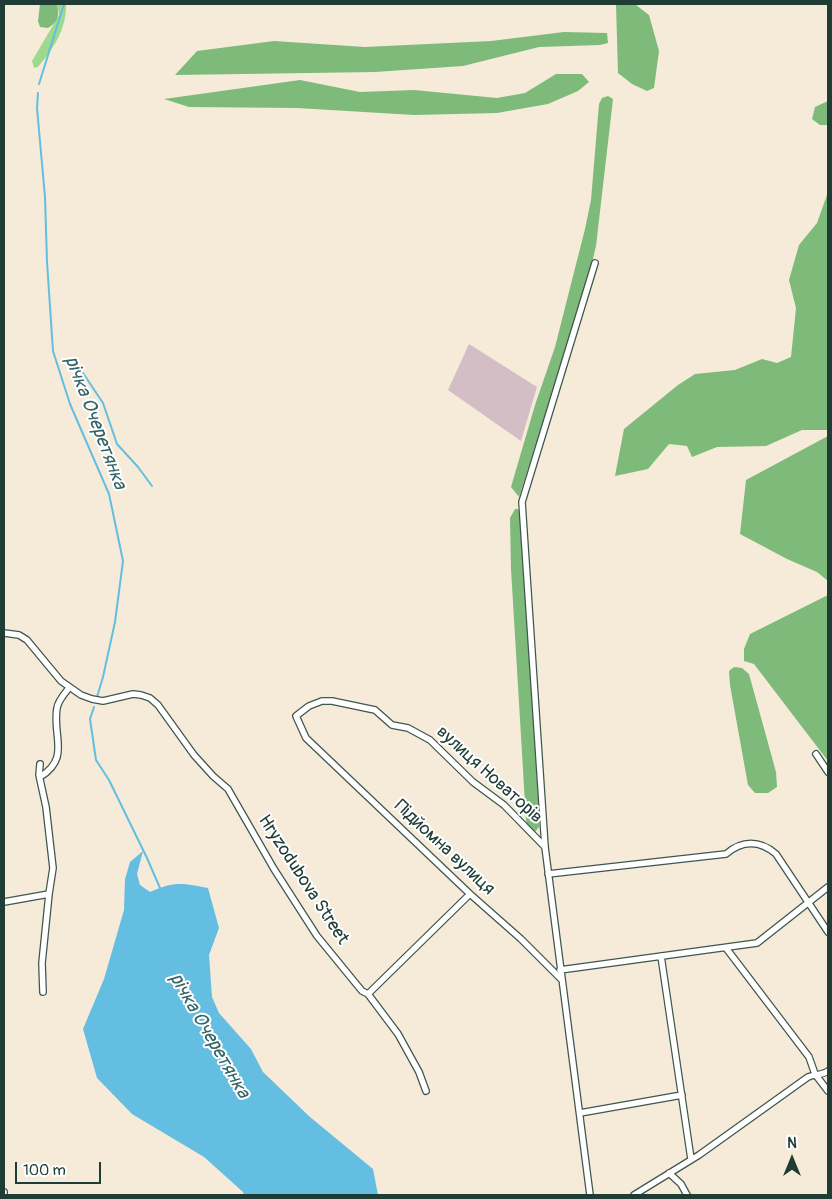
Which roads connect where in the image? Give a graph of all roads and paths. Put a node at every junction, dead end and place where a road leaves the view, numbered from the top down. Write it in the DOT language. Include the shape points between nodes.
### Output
graph roads {
  1 [pos="595,263"];
  2 [pos="4,629"];
  3 [pos="7,633"];
  4 [pos="69,688"];
  5 [pos="306,738"];
  6 [pos="816,754"];
  7 [pos="40,764"];
  8 [pos="828,772"];
  9 [pos="40,777"];
  10 [pos="545,847"];
  11 [pos="548,874"];
  12 [pos="828,887"];
  13 [pos="49,894"];
  14 [pos="470,894"];
  15 [pos="4,902"];
  16 [pos="808,903"];
  17 [pos="828,932"];
  18 [pos="726,948"];
  19 [pos="661,956"];
  20 [pos="560,970"];
  21 [pos="562,980"];
  22 [pos="43,992"];
  23 [pos="368,994"];
  24 [pos="828,1071"];
  25 [pos="815,1074"];
  26 [pos="426,1091"];
  27 [pos="828,1091"];
  28 [pos="682,1095"];
  29 [pos="580,1113"];
  30 [pos="691,1159"];
  31 [pos="669,1174"];
  32 [pos="590,1195"];
  33 [pos="634,1195"];
  34 [pos="687,1195"];
  1 -- 10 [label="street" via="522,502"];
  2 -- 3 [label="street"];
  3 -- 4 [label="street" via="27,640"];
  4 -- 9 [label="street" via="57,707 58,758"];
  4 -- 23 [label="street, Hryzodubova Street" via="103,701 133,694 154,700 194,756 228,789 317,936 362,991"];
  5 -- 10 [label="street, вулиця Новаторів" via="296,716 309,706 332,701 375,710 392,725 408,728 430,740 473,782 504,805"];
  5 -- 14 [label="street, Підйомна вулиця"];
  6 -- 8 [label="street"];
  7 -- 9 [label="street"];
  9 -- 13 [label="street" via="53,868"];
  10 -- 11 [label="street"];
  11 -- 16 [label="street" via="726,854 747,843 758,843 776,854"];
  11 -- 20 [label="street"];
  12 -- 16 [label="street"];
  13 -- 15 [label="street"];
  13 -- 22 [label="street" via="42,963"];
  14 -- 21 [label="street, Підйомна вулиця"];
  14 -- 23 [label="street"];
  16 -- 17 [label="street"];
  16 -- 18 [label="street" via="757,943"];
  18 -- 19 [label="street"];
  18 -- 25 [label="street" via="809,1057"];
  19 -- 20 [label="street"];
  19 -- 28 [label="street"];
  20 -- 21 [label="street"];
  21 -- 29 [label="street"];
  23 -- 26 [label="street, Hryzodubova Street" via="398,1034"];
  24 -- 25 [label="street"];
  25 -- 27 [label="street"];
  25 -- 30 [label="street"];
  28 -- 29 [label="street"];
  28 -- 30 [label="street"];
  29 -- 32 [label="street"];
  30 -- 31 [label="street"];
  31 -- 33 [label="street"];
  31 -- 34 [label="street" via="681,1184"];
}
